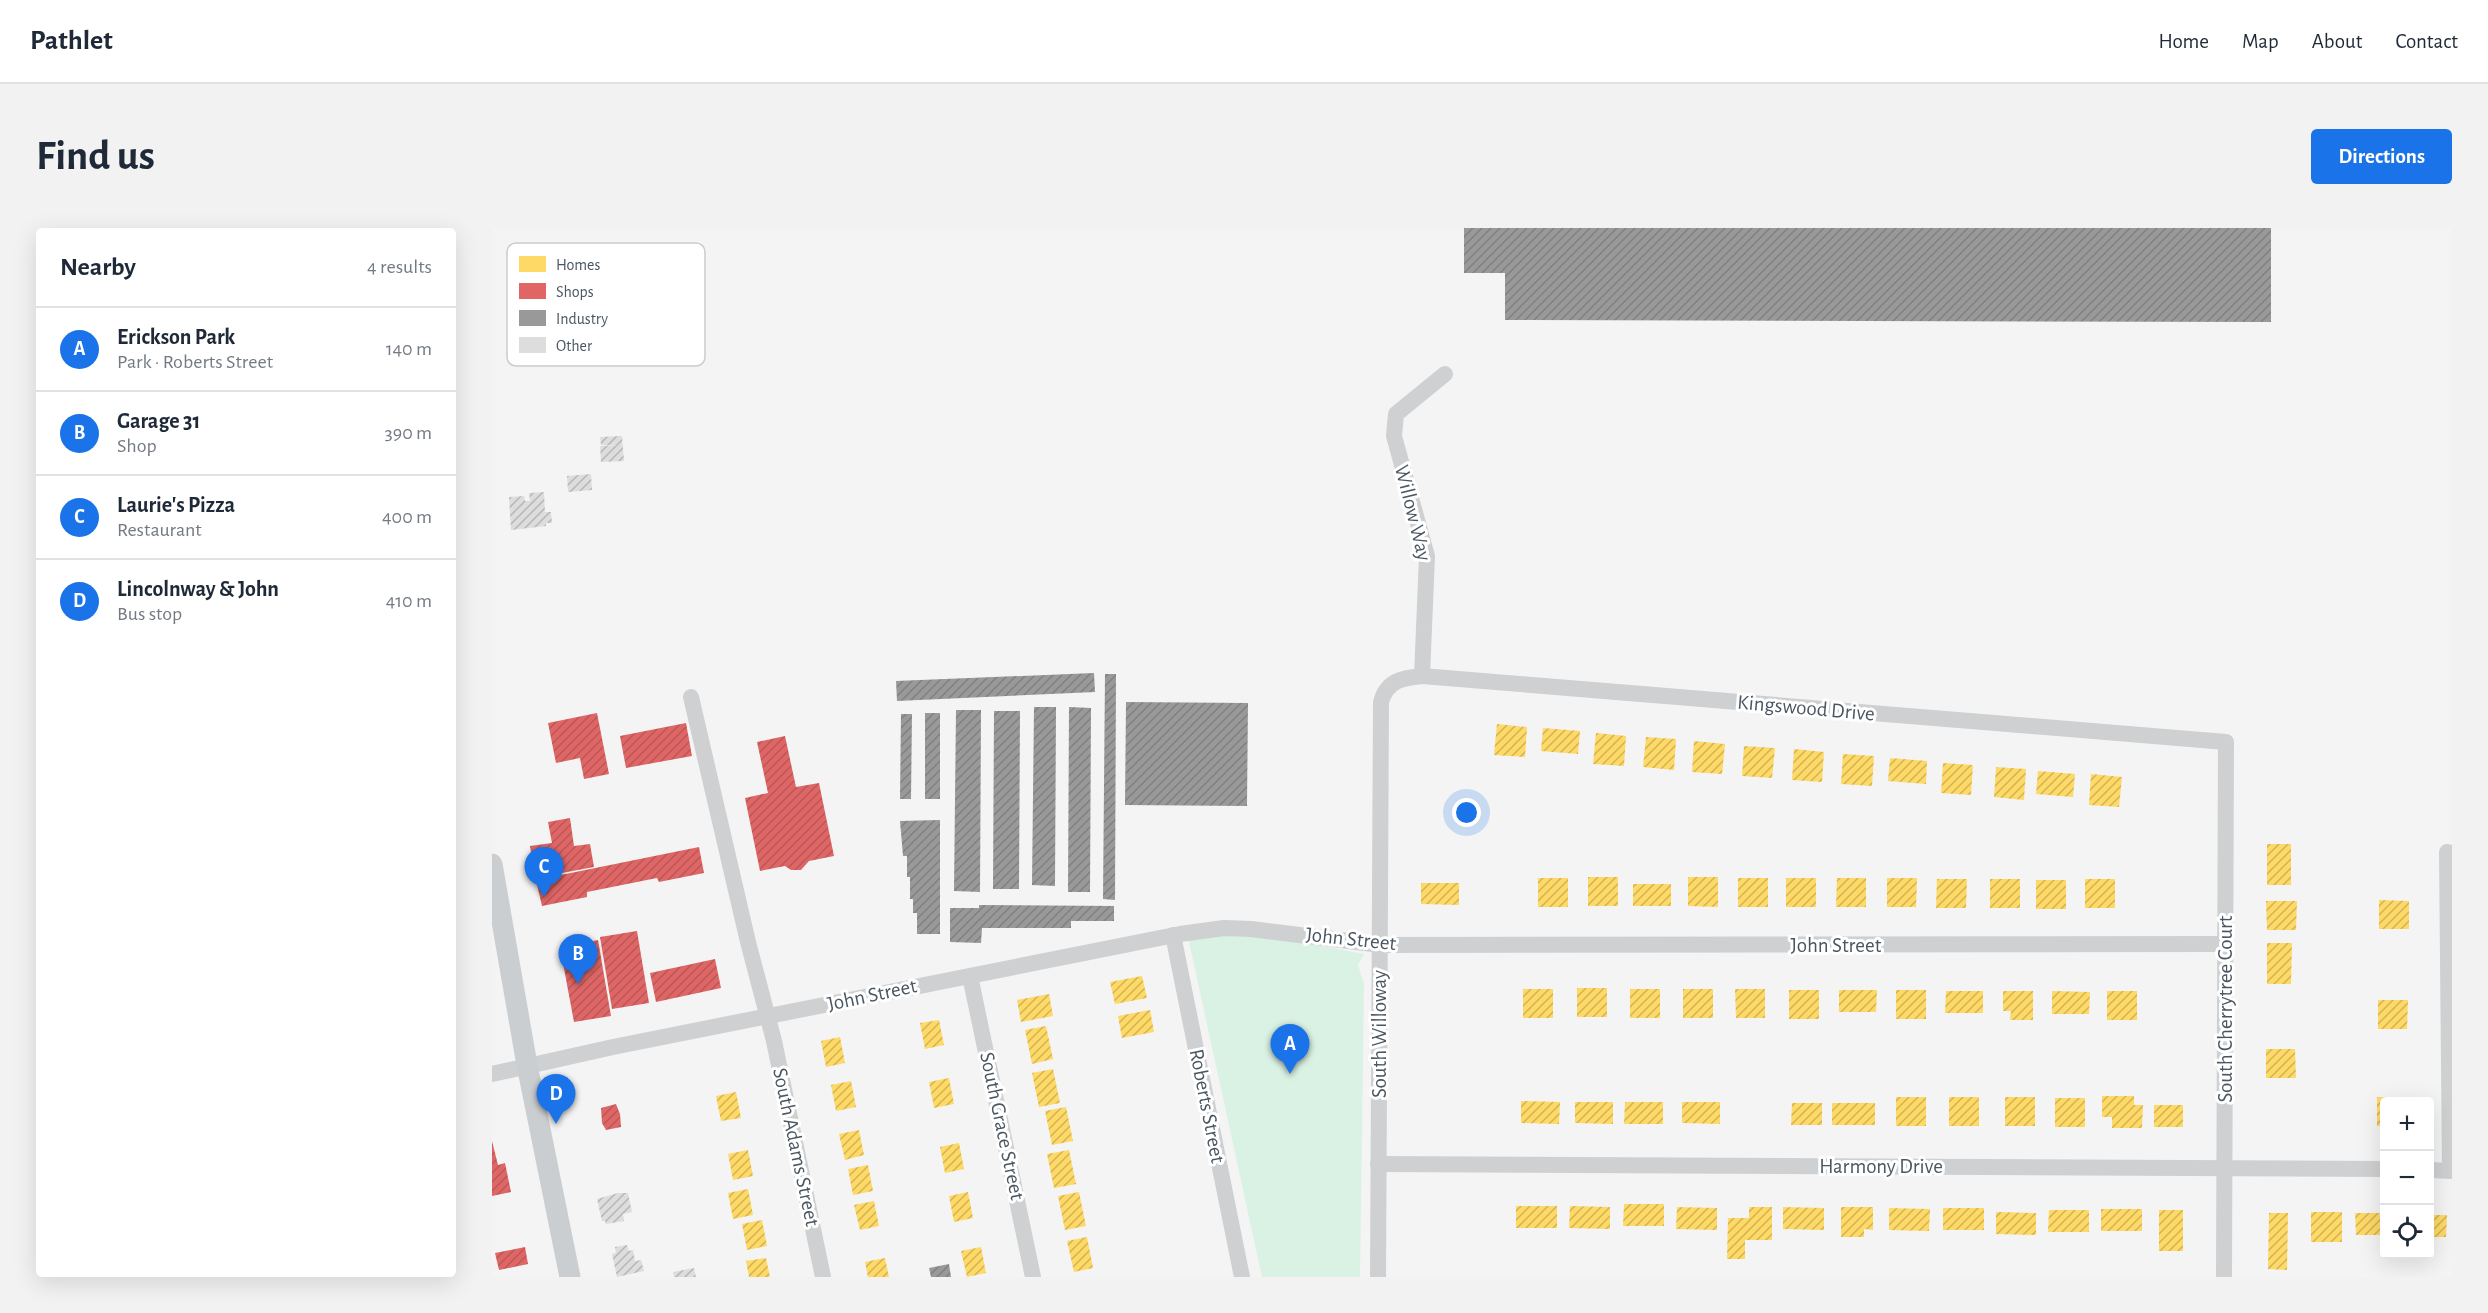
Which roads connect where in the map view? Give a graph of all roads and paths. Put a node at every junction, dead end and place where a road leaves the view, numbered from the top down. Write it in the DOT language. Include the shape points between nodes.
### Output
graph roads {
  1 [pos="1445,374"];
  2 [pos="1422,676"];
  3 [pos="1389,686"];
  4 [pos="691,698"];
  5 [pos="2226,742"];
  6 [pos="2449,852"];
  7 [pos="492,864"];
  8 [pos="1173,935"];
  9 [pos="2224,944"];
  10 [pos="1381,945"];
  11 [pos="970,976"];
  12 [pos="767,1017"];
  13 [pos="527,1065"];
  14 [pos="492,1074"];
  15 [pos="1378,1164"];
  16 [pos="2224,1168"];
  17 [pos="2380,1169"];
  18 [pos="2434,1170"];
  19 [pos="2451,1171"];
  20 [pos="568,1276"];
  21 [pos="823,1277"];
  22 [pos="1033,1277"];
  23 [pos="1242,1277"];
  24 [pos="1378,1277"];
  25 [pos="2223,1277"];
  1 -- 2 [label="street, Willow Way" via="1396,414 1394,436 1427,556"];
  2 -- 3 [label="street, Kingswood Drive" via="1403,678"];
  2 -- 5 [label="street, Kingswood Drive"];
  3 -- 10 [label="street, South Willoway" via="1382,702"];
  4 -- 12 [label="street, South Adams Street"];
  5 -- 9 [label="street, South Cherrytree Court"];
  6 -- 19 [label="street"];
  7 -- 13 [label="main road"];
  8 -- 10 [label="street, John Street" via="1224,928 1251,929"];
  8 -- 11 [label="street, John Street"];
  8 -- 23 [label="street, Roberts Street"];
  9 -- 10 [label="street, John Street"];
  9 -- 16 [label="street, South Cherrytree Court"];
  10 -- 15 [label="street, South Willoway"];
  11 -- 12 [label="street, John Street"];
  11 -- 22 [label="street, South Grace Street"];
  12 -- 13 [label="street, John Street"];
  12 -- 21 [label="street, South Adams Street"];
  13 -- 14 [label="street, John Street"];
  13 -- 20 [label="main road"];
  15 -- 16 [label="street, Harmony Drive"];
  15 -- 24 [label="street, South Willoway"];
  16 -- 17 [label="street, Harmony Drive"];
  16 -- 25 [label="street, South Cherrytree Court"];
  18 -- 19 [label="street"];
}
